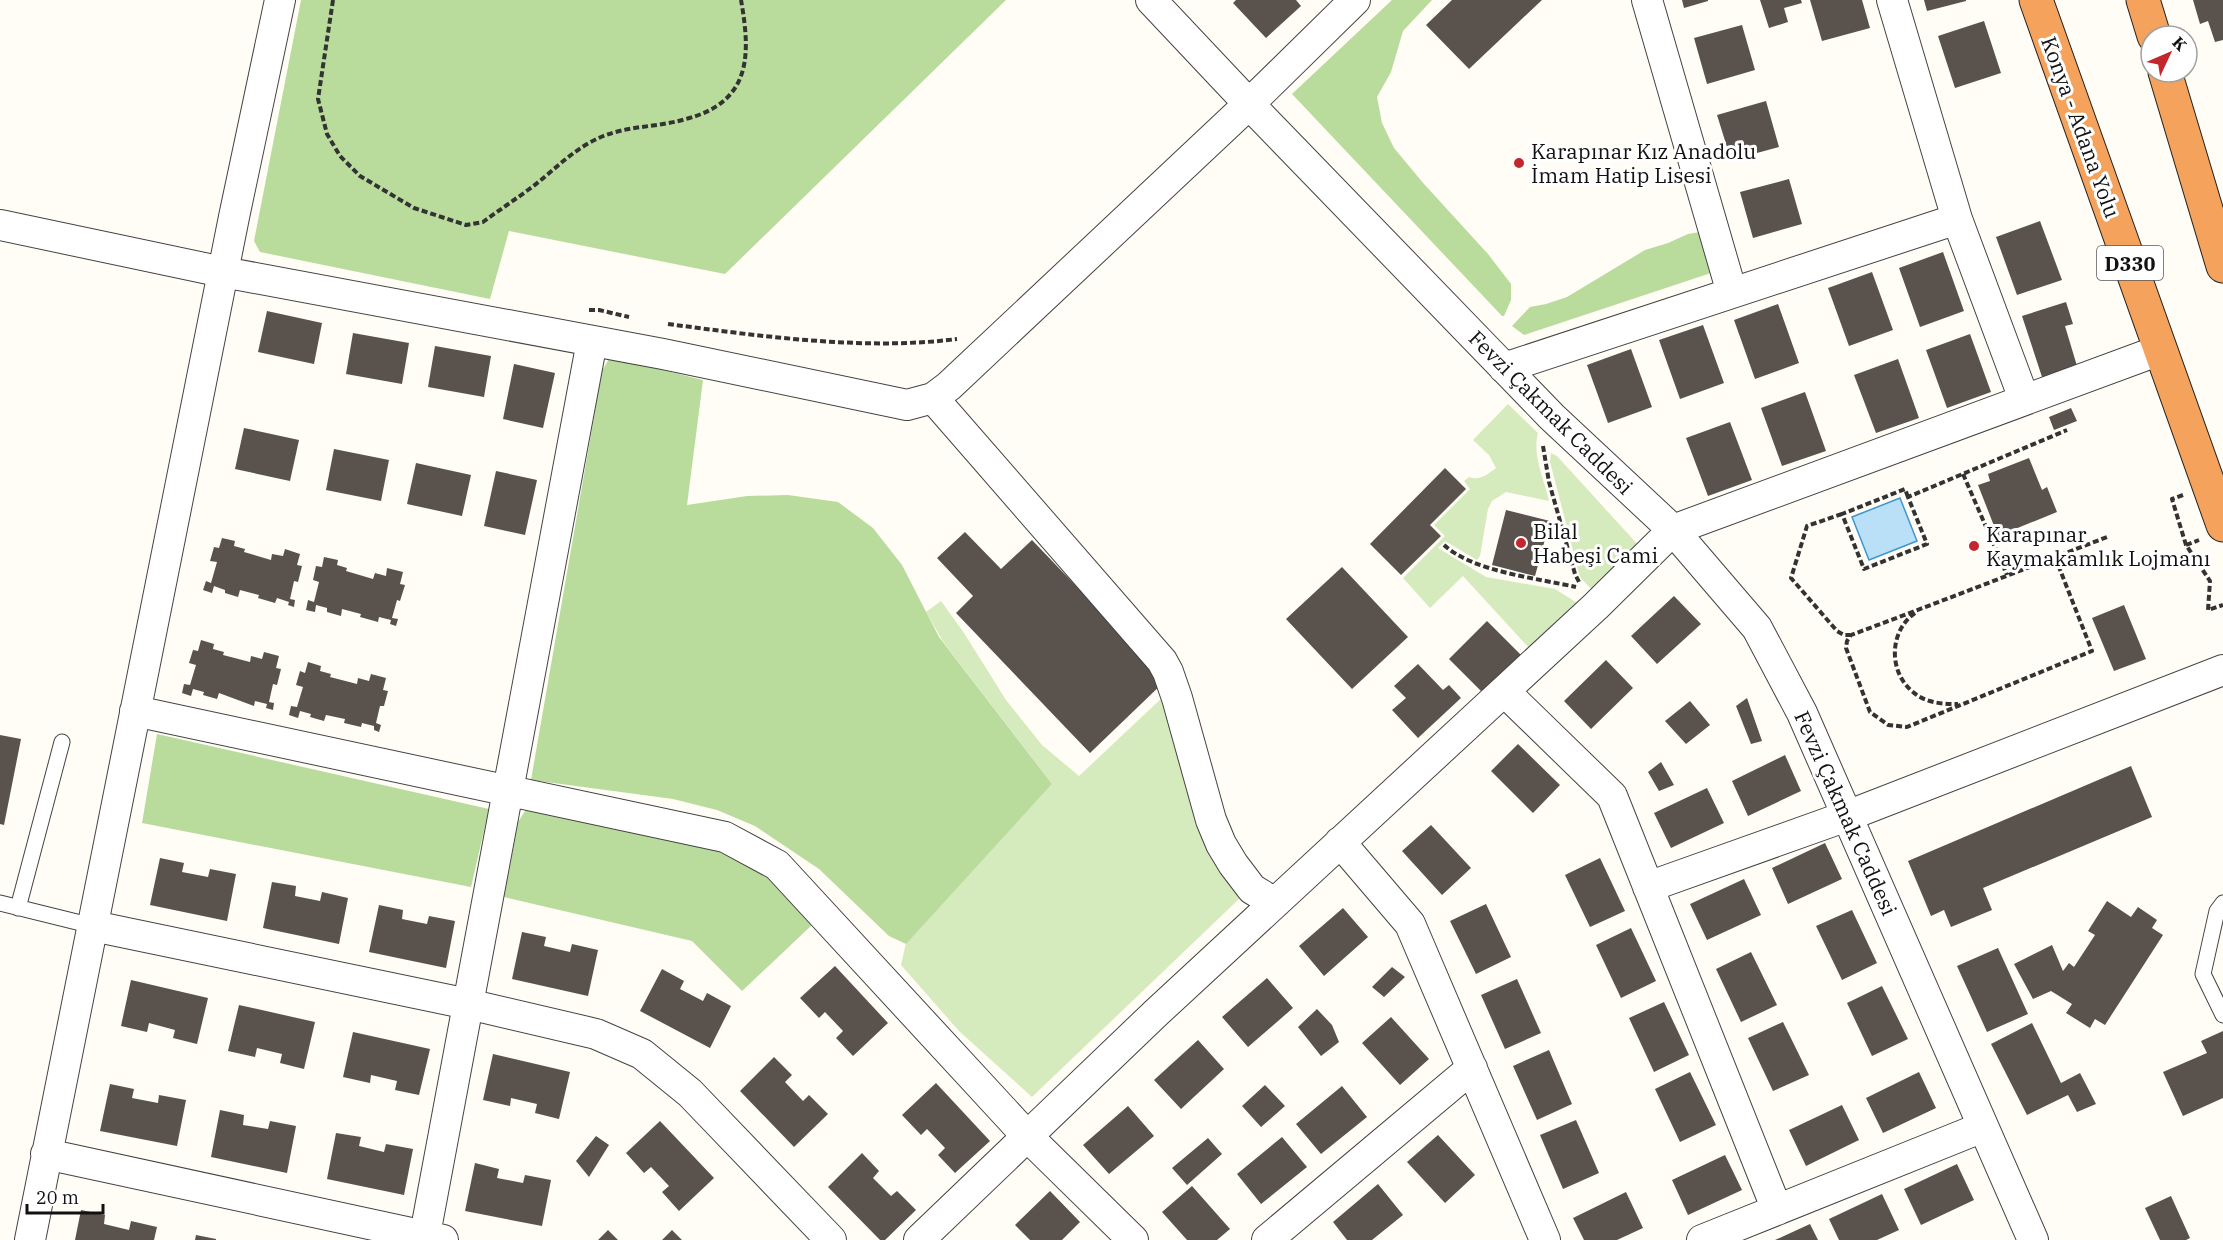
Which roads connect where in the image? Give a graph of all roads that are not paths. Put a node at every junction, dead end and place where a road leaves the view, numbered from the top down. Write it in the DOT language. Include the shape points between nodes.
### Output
graph roads {
  1 [pos="280,0"];
  2 [pos="1151,0"];
  3 [pos="1355,0"];
  4 [pos="1647,0"];
  5 [pos="1892,0"];
  6 [pos="2036,0"];
  7 [pos="2143,0"];
  8 [pos="2150,24"];
  9 [pos="2169,84"];
  10 [pos="1249,104"];
  11 [pos="1957,219"];
  12 [pos="0,225"];
  13 [pos="2223,266"];
  14 [pos="223,272"];
  15 [pos="1732,293"];
  16 [pos="592,341"];
  17 [pos="2160,350"];
  18 [pos="1504,368"];
  19 [pos="933,398"];
  20 [pos="2024,399"];
  21 [pos="2223,525"];
  22 [pos="1673,530"];
  23 [pos="2223,670"];
  24 [pos="1504,692"];
  25 [pos="135,711"];
  26 [pos="62,742"];
  27 [pos="508,791"];
  28 [pos="1847,816"];
  29 [pos="1340,842"];
  30 [pos="1648,887"];
  31 [pos="0,903"];
  32 [pos="1275,903"];
  33 [pos="2223,903"];
  34 [pos="18,908"];
  35 [pos="93,926"];
  36 [pos="468,1004"];
  37 [pos="2223,1015"];
  38 [pos="1472,1068"];
  39 [pos="1983,1127"];
  40 [pos="1027,1136"];
  41 [pos="46,1154"];
  42 [pos="1777,1210"];
  43 [pos="431,1239"];
  44 [pos="30,1240"];
  45 [pos="831,1240"];
  46 [pos="919,1240"];
  47 [pos="1133,1240"];
  48 [pos="1267,1240"];
  49 [pos="1545,1240"];
  50 [pos="1702,1240"];
  51 [pos="2033,1240"];
  1 -- 14 [label="street"];
  2 -- 10 [label="street, Fevzi Çakmak Caddesi"];
  3 -- 10 [label="street"];
  4 -- 15 [label="street"];
  5 -- 11 [label="street"];
  6 -- 17 [label="highway, Konya - Adana Yolu / D330"];
  7 -- 8 [label="highway"];
  9 -- 13 [label="highway"];
  10 -- 18 [label="street, Fevzi Çakmak Caddesi"];
  10 -- 19 [label="street"];
  11 -- 15 [label="street"];
  11 -- 20 [label="street"];
  12 -- 14 [label="street"];
  14 -- 16 [label="street"];
  14 -- 25 [label="street"];
  15 -- 18 [label="street"];
  16 -- 19 [label="street" via="907,405"];
  16 -- 27 [label="street"];
  17 -- 20 [label="street"];
  17 -- 21 [label="highway, Konya - Adana Yolu / D330"];
  18 -- 22 [label="street, Fevzi Çakmak Caddesi"];
  19 -- 32 [label="street" via="1162,661 1177,698 1210,820 1221,844 1252,889"];
  20 -- 22 [label="street"];
  22 -- 24 [label="street"];
  22 -- 28 [label="street, Fevzi Çakmak Caddesi" via="1756,628 1803,713"];
  23 -- 28 [label="street"];
  24 -- 29 [label="street"];
  24 -- 30 [label="street" via="1612,796"];
  25 -- 27 [label="street"];
  25 -- 35 [label="street"];
  26 -- 34 [label="lane"];
  27 -- 36 [label="street"];
  27 -- 40 [label="street" via="725,837 777,864"];
  28 -- 30 [label="street"];
  28 -- 39 [label="street, Fevzi Çakmak Caddesi"];
  29 -- 32 [label="street"];
  29 -- 38 [label="street" via="1410,924"];
  30 -- 42 [label="street"];
  31 -- 34 [label="lane"];
  32 -- 40 [label="street"];
  33 -- 37 [label="lane" via="2217,911 2203,974"];
  34 -- 35 [label="lane"];
  35 -- 36 [label="street"];
  35 -- 41 [label="street"];
  36 -- 43 [label="street"];
  36 -- 45 [label="street" via="596,1034 642,1054 690,1093"];
  38 -- 48 [label="street"];
  38 -- 49 [label="street"];
  39 -- 42 [label="street"];
  39 -- 51 [label="street, Fevzi Çakmak Caddesi"];
  40 -- 46 [label="street"];
  40 -- 47 [label="street"];
  41 -- 43 [label="street"];
  41 -- 44 [label="street"];
  42 -- 50 [label="street"];
}
